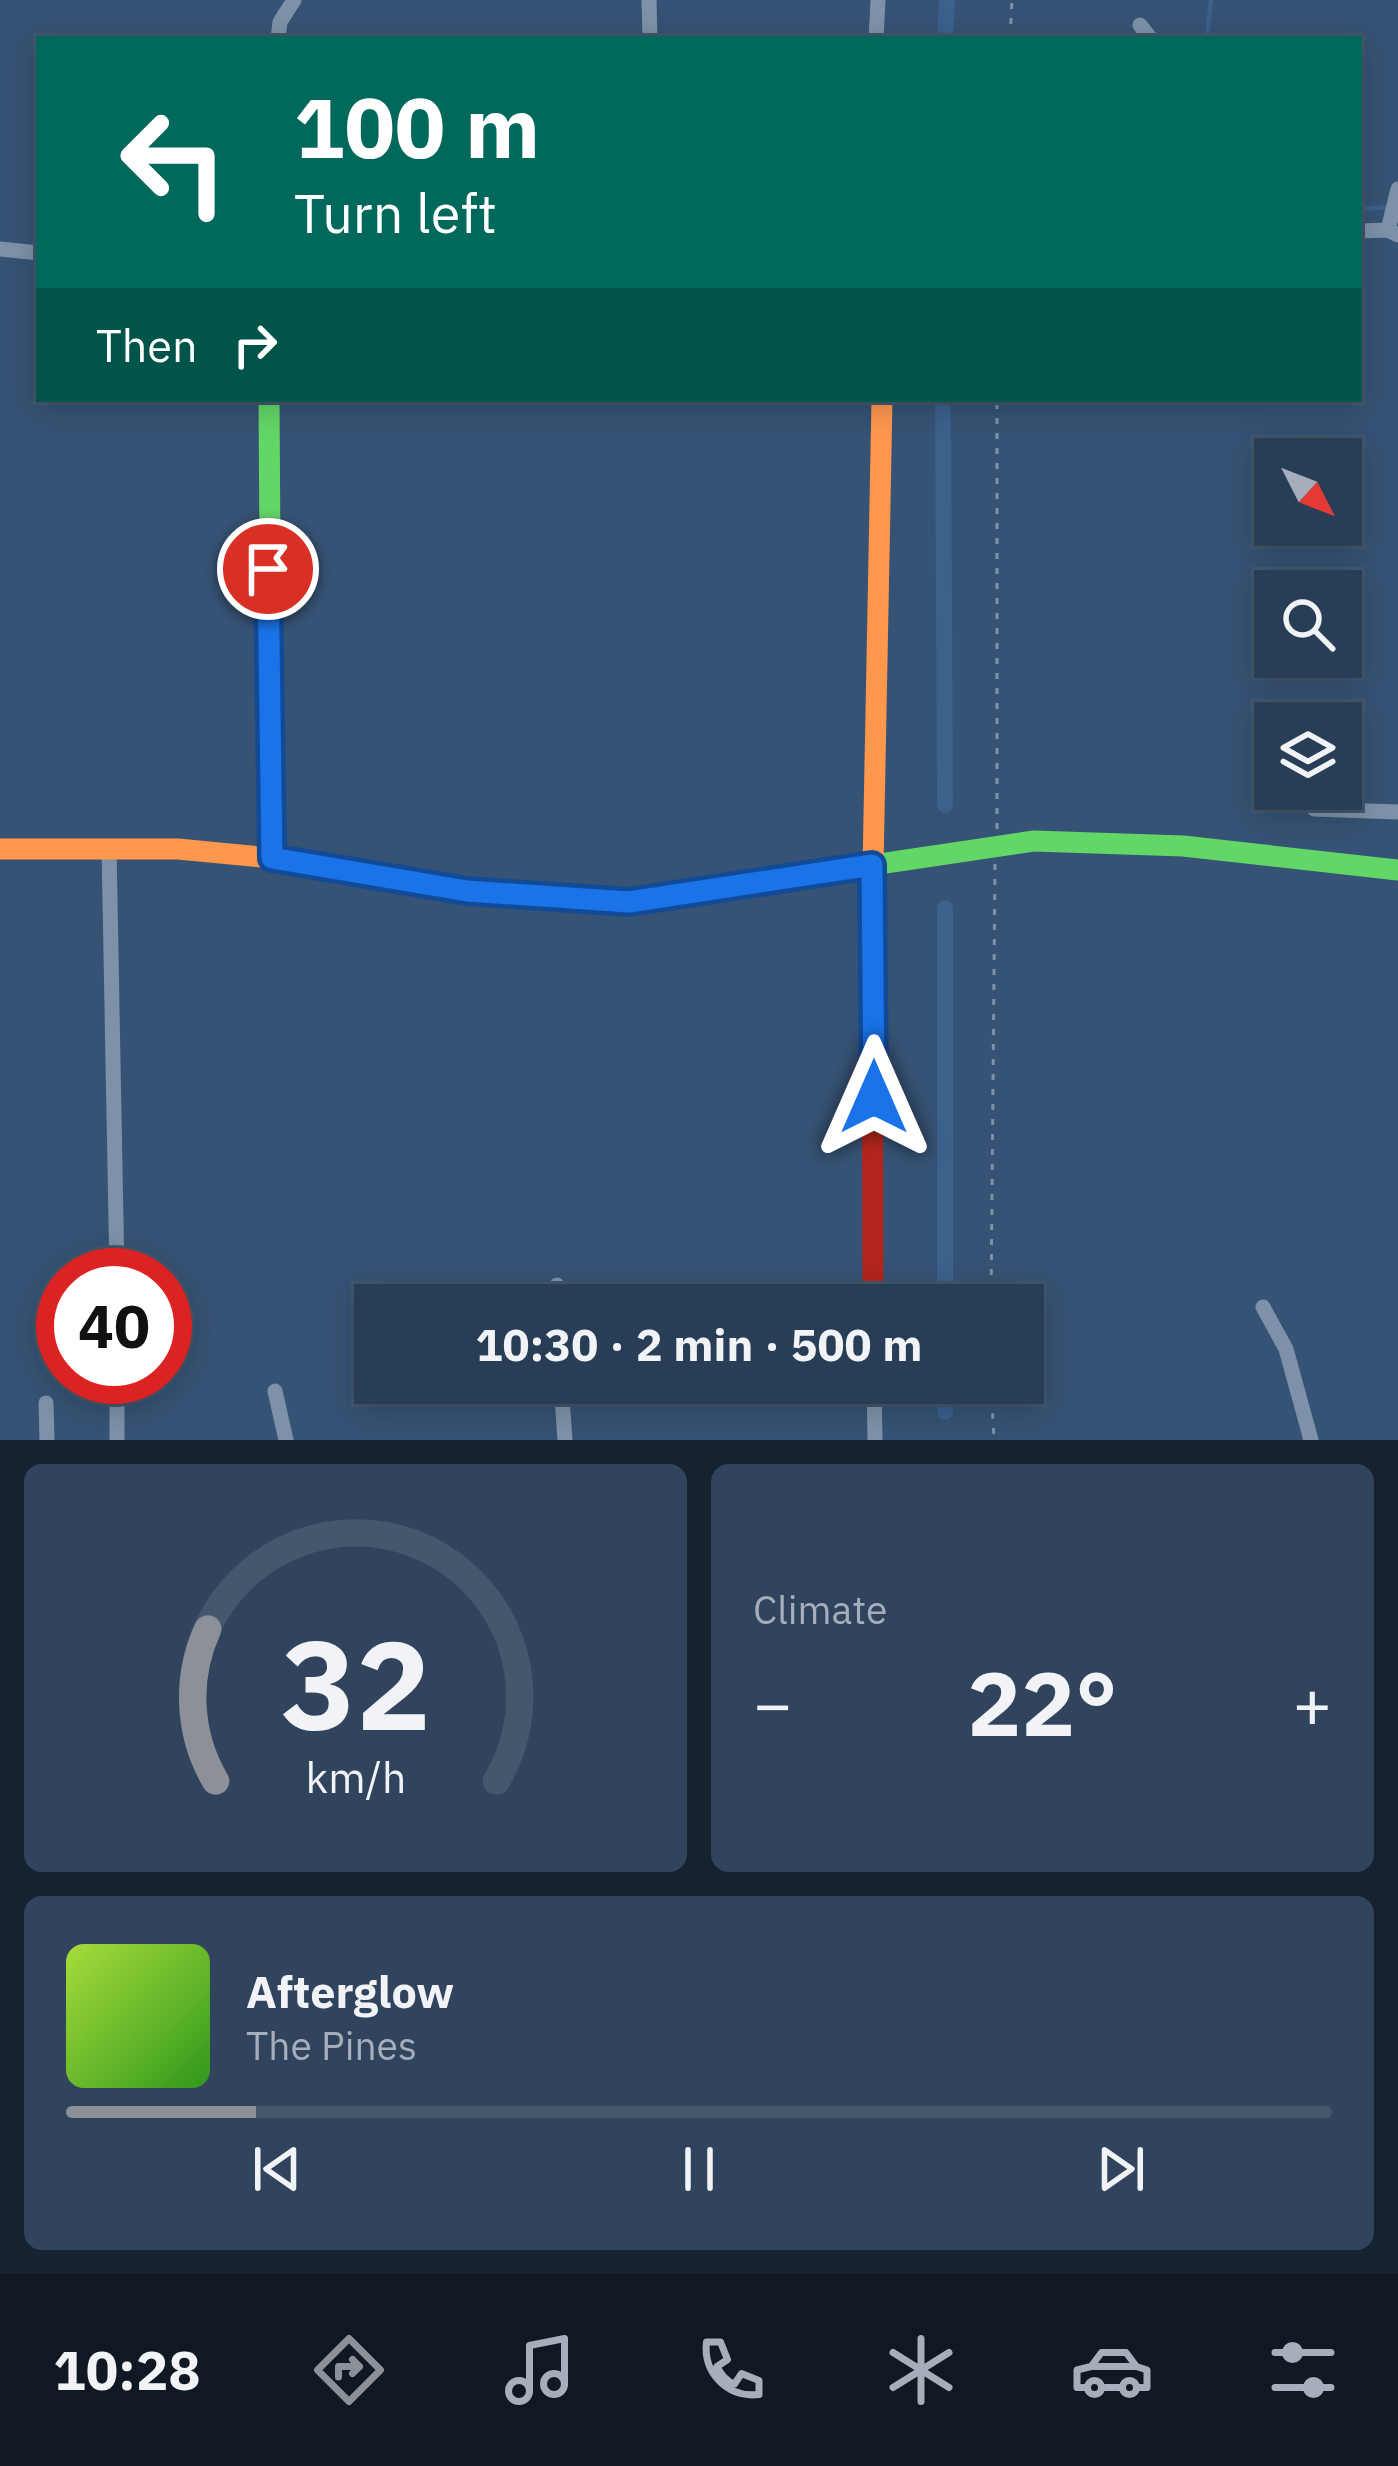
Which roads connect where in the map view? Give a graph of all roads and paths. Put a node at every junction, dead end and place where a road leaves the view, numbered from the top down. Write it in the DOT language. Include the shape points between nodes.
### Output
graph roads {
  1 [pos="294,0"];
  2 [pos="649,0"];
  3 [pos="878,0"];
  4 [pos="1012,0"];
  5 [pos="278,36"];
  6 [pos="650,36"];
  7 [pos="876,36"];
  8 [pos="1010,36"];
  9 [pos="1396,191"];
  10 [pos="1392,228"];
  11 [pos="1362,231"];
  12 [pos="0,249"];
  13 [pos="36,253"];
  14 [pos="269,402"];
  15 [pos="882,402"];
  16 [pos="1342,810"];
  17 [pos="1398,812"];
  18 [pos="109,847"];
  19 [pos="0,849"];
  20 [pos="272,858"];
  21 [pos="872,865"];
  22 [pos="1398,870"];
  23 [pos="116,1248"];
  24 [pos="873,1284"];
  25 [pos="1263,1307"];
  26 [pos="275,1391"];
  27 [pos="46,1404"];
  28 [pos="117,1404"];
  29 [pos="562,1404"];
  30 [pos="874,1404"];
  31 [pos="992,1404"];
  32 [pos="47,1440"];
  33 [pos="117,1440"];
  34 [pos="286,1440"];
  35 [pos="565,1440"];
  36 [pos="875,1440"];
  37 [pos="994,1440"];
  38 [pos="1311,1440"];
  1 -- 5 [label="street"];
  2 -- 6 [label="street"];
  3 -- 7 [label="street"];
  4 -- 8 [label="path"];
  9 -- 10 [label="street"];
  10 -- 11 [label="street"];
  12 -- 13 [label="street"];
  14 -- 20 [label="street"];
  15 -- 21 [label="street"];
  16 -- 17 [label="street"];
  18 -- 19 [label="street"];
  18 -- 20 [label="street"];
  18 -- 23 [label="street"];
  20 -- 21 [label="street" via="467,891 629,902"];
  21 -- 22 [label="street" via="1034,841 1098,840"];
  21 -- 24 [label="street"];
  25 -- 38 [label="street" via="1286,1349"];
  26 -- 34 [label="street"];
  27 -- 32 [label="street"];
  28 -- 33 [label="street"];
  29 -- 35 [label="street"];
  30 -- 36 [label="street"];
  31 -- 37 [label="path"];
}
